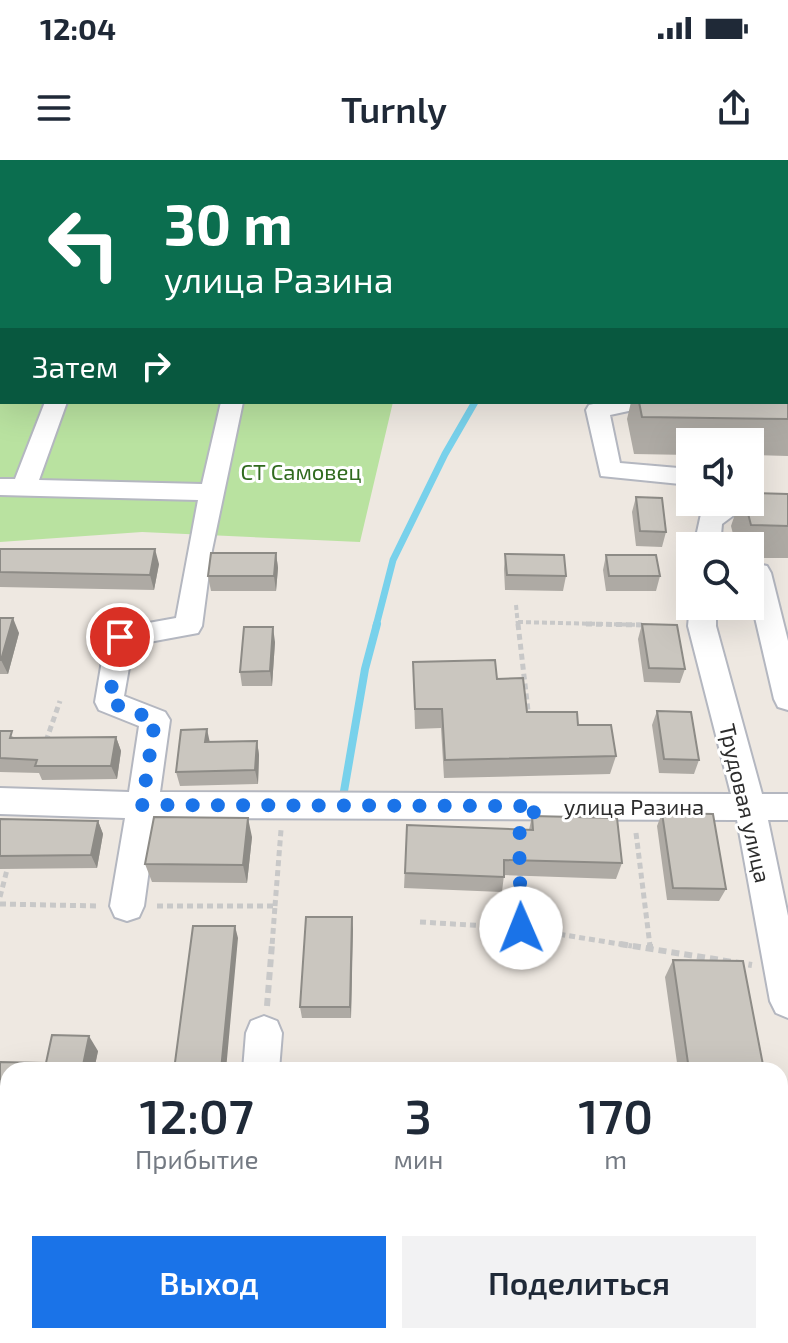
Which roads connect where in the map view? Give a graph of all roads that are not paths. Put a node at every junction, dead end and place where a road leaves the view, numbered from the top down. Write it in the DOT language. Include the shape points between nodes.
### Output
graph roads {
  1 [pos="55,404"];
  2 [pos="232,404"];
  3 [pos="628,404"];
  4 [pos="676,476"];
  5 [pos="764,483"];
  6 [pos="788,485"];
  7 [pos="12,487"];
  8 [pos="212,492"];
  9 [pos="788,504"];
  10 [pos="709,532"];
  11 [pos="764,598"];
  12 [pos="704,620"];
  13 [pos="788,699"];
  14 [pos="0,801"];
  15 [pos="142,805"];
  16 [pos="750,807"];
  17 [pos="788,807"];
  18 [pos="127,906"];
  19 [pos="778,909"];
  20 [pos="785,986"];
  21 [pos="264,1033"];
  22 [pos="262,1062"];
  1 -- 7 [label="street"];
  2 -- 8 [label="street"];
  3 -- 4 [label="street" via="597,410 610,470"];
  5 -- 6 [label="street"];
  7 -- 8 [label="street"];
  8 -- 15 [label="street" via="188,626 120,637 109,702 155,720"];
  9 -- 10 [label="street" via="733,504 710,520"];
  11 -- 13 [label="street"];
  12 -- 16 [label="street, Трудовая улица"];
  14 -- 15 [label="street, улица Разина"];
  15 -- 16 [label="street, улица Разина"];
  15 -- 18 [label="street"];
  16 -- 17 [label="street, улица Разина"];
  16 -- 19 [label="street, Трудовая улица"];
  19 -- 20 [label="street, Трудовая улица"];
  21 -- 22 [label="street"];
}
